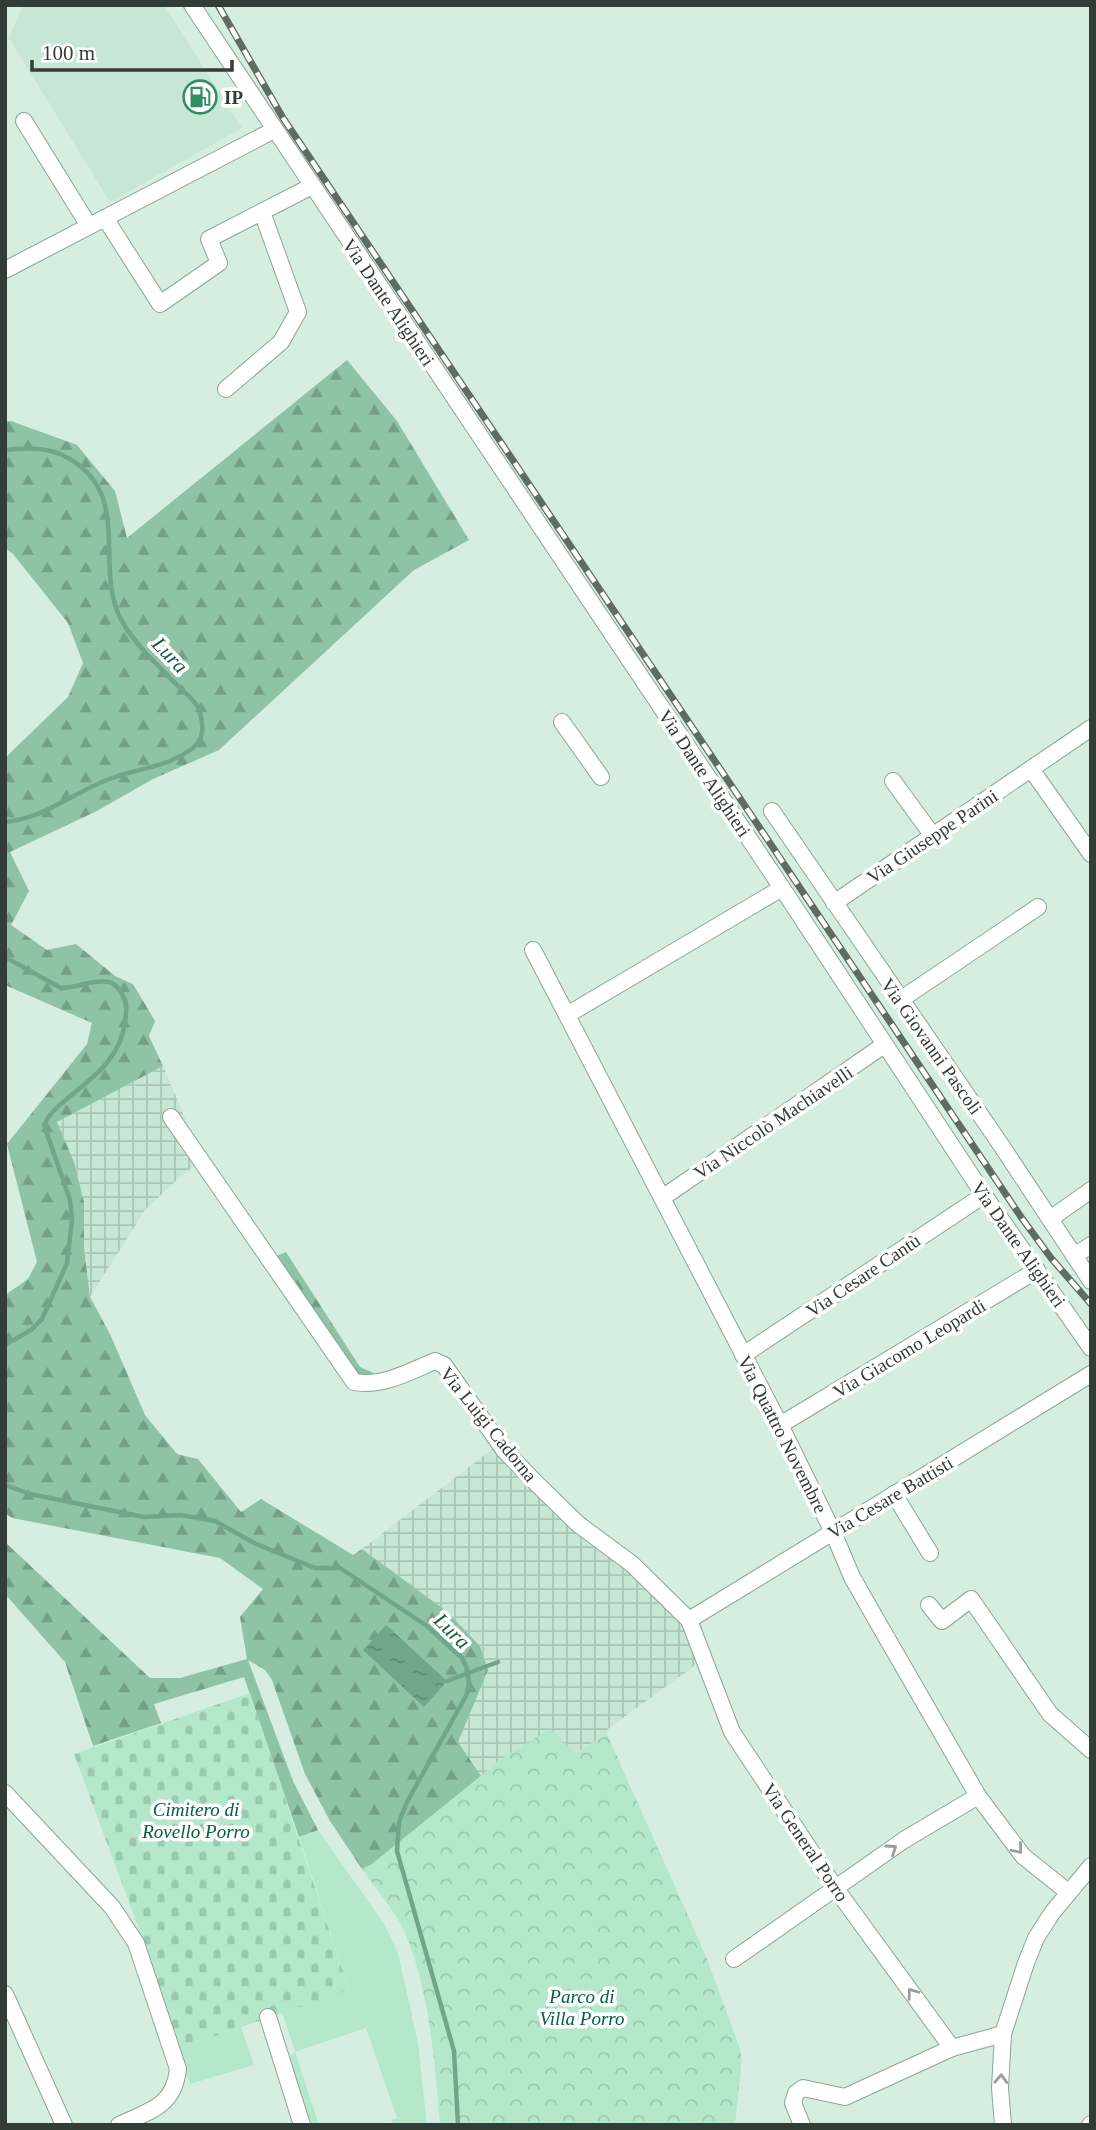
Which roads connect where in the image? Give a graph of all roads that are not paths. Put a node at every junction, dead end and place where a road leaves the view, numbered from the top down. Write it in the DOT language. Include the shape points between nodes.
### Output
graph roads {
  1 [pos="192,5"];
  2 [pos="24,121"];
  3 [pos="274,130"];
  4 [pos="315,191"];
  5 [pos="262,212"];
  6 [pos="105,218"];
  7 [pos="89,226"];
  8 [pos="5,270"];
  9 [pos="226,389"];
  10 [pos="562,722"];
  11 [pos="1091,728"];
  12 [pos="1031,769"];
  13 [pos="601,777"];
  14 [pos="893,781"];
  15 [pos="772,811"];
  16 [pos="933,836"];
  17 [pos="1091,854"];
  18 [pos="782,888"];
  19 [pos="834,903"];
  20 [pos="1038,907"];
  21 [pos="533,950"];
  22 [pos="900,1000"];
  23 [pos="567,1015"];
  24 [pos="884,1045"];
  25 [pos="170,1117"];
  26 [pos="1091,1190"];
  27 [pos="984,1195"];
  28 [pos="662,1198"];
  29 [pos="1050,1219"];
  30 [pos="1091,1245"];
  31 [pos="1074,1256"];
  32 [pos="1037,1270"];
  33 [pos="1091,1282"];
  34 [pos="1091,1348"];
  35 [pos="743,1355"];
  36 [pos="1091,1374"];
  37 [pos="780,1425"];
  38 [pos="894,1494"];
  39 [pos="833,1532"];
  40 [pos="930,1553"];
  41 [pos="929,1605"];
  42 [pos="689,1620"];
  43 [pos="1091,1750"];
  44 [pos="5,1793"];
  45 [pos="978,1796"];
  46 [pos="1091,1866"];
  47 [pos="836,1889"];
  48 [pos="1068,1892"];
  49 [pos="734,1959"];
  50 [pos="5,1994"];
  51 [pos="268,2017"];
  52 [pos="1003,2034"];
  53 [pos="952,2048"];
  54 [pos="64,2125"];
  55 [pos="119,2125"];
  56 [pos="302,2125"];
  57 [pos="802,2125"];
  58 [pos="1003,2125"];
  1 -- 3 [label="street, Via Dante Alighieri"];
  2 -- 7 [label="street"];
  3 -- 4 [label="street, Via Dante Alighieri"];
  3 -- 6 [label="street"];
  4 -- 5 [label="street"];
  4 -- 18 [label="street, Via Dante Alighieri"];
  5 -- 6 [label="street" via="209,239 219,263 160,304"];
  5 -- 9 [label="street" via="298,312 281,342"];
  6 -- 7 [label="street"];
  7 -- 8 [label="street"];
  10 -- 13 [label="street"];
  11 -- 12 [label="street, Via Giuseppe Parini"];
  12 -- 16 [label="street, Via Giuseppe Parini"];
  12 -- 17 [label="street"];
  14 -- 16 [label="street"];
  15 -- 19 [label="street, Via Giovanni Pascoli"];
  16 -- 19 [label="street, Via Giuseppe Parini"];
  18 -- 23 [label="street"];
  18 -- 24 [label="street, Via Dante Alighieri"];
  19 -- 22 [label="street, Via Giovanni Pascoli"];
  20 -- 22 [label="street"];
  21 -- 23 [label="street, Via Quattro Novembre"];
  22 -- 29 [label="street, Via Giovanni Pascoli"];
  23 -- 28 [label="street, Via Quattro Novembre"];
  24 -- 27 [label="street, Via Dante Alighieri"];
  24 -- 28 [label="street, Via Niccolò Machiavelli"];
  25 -- 42 [label="street, Via Luigi Cadorna" via="354,1382 384,1382 435,1362 444,1365 504,1450 578,1524 632,1564"];
  26 -- 29 [label="street"];
  27 -- 32 [label="street, Via Dante Alighieri"];
  27 -- 35 [label="street, Via Cesare Cantù"];
  28 -- 35 [label="street, Via Quattro Novembre"];
  29 -- 31 [label="street, Via Giovanni Pascoli"];
  30 -- 31 [label="street"];
  31 -- 33 [label="street, Via Giovanni Pascoli"];
  32 -- 34 [label="street, Via Dante Alighieri"];
  32 -- 37 [label="street, Via Giacomo Leopardi"];
  35 -- 37 [label="street, Via Quattro Novembre"];
  36 -- 38 [label="street, Via Cesare Battisti"];
  37 -- 39 [label="street, Via Quattro Novembre"];
  38 -- 39 [label="street, Via Cesare Battisti"];
  38 -- 40 [label="street"];
  39 -- 42 [label="street, Via Cesare Battisti"];
  39 -- 45 [label="street, Via Quattro Novembre" via="852,1577"];
  41 -- 43 [label="street" via="942,1621 971,1599 1051,1714"];
  42 -- 47 [label="street, Via General Porro" via="732,1732"];
  44 -- 55 [label="street" via="112,1907 136,1943 178,2069 174,2089 161,2106"];
  47 -- 45 [label="street, one-way"];
  45 -- 48 [label="street, Via Quattro Novembre, one-way" via="1023,1856"];
  46 -- 48 [label="street"];
  47 -- 49 [label="street"];
  53 -- 47 [label="street, Via General Porro, one-way"];
  48 -- 52 [label="street" via="1037,1938"];
  50 -- 54 [label="street"];
  51 -- 56 [label="street"];
  52 -- 53 [label="street"];
  58 -- 52 [label="street, one-way"];
  53 -- 57 [label="street" via="845,2097 803,2088 793,2104"];
}
